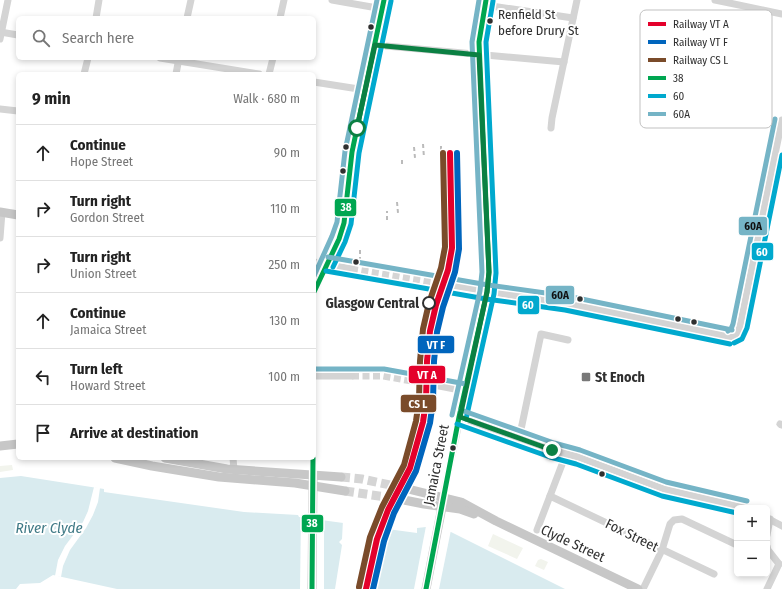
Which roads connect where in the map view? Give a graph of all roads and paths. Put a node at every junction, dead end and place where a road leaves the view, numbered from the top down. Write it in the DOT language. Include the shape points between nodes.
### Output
graph roads {
  1 [pos="8,0"];
  2 [pos="99,0"];
  3 [pos="191,0"];
  4 [pos="284,0"];
  5 [pos="332,0"];
  6 [pos="384,0"];
  7 [pos="577,0"];
  8 [pos="716,0"];
  9 [pos="486,2"];
  10 [pos="383,9"];
  11 [pos="763,10"];
  12 [pos="772,12"];
  13 [pos="782,14"];
  14 [pos="96,16"];
  15 [pos="187,16"];
  16 [pos="280,16"];
  17 [pos="573,18"];
  18 [pos="0,34"];
  19 [pos="16,35"];
  20 [pos="375,45"];
  21 [pos="479,55"];
  22 [pos="88,60"];
  23 [pos="179,60"];
  24 [pos="184,60"];
  25 [pos="272,60"];
  26 [pos="564,62"];
  27 [pos="84,72"];
  28 [pos="176,72"];
  29 [pos="248,72"];
  30 [pos="270,72"];
  31 [pos="316,82"];
  32 [pos="365,90"];
  33 [pos="0,109"];
  34 [pos="16,111"];
  35 [pos="782,120"];
  36 [pos="551,128"];
  37 [pos="1,212"];
  38 [pos="16,214"];
  39 [pos="0,238"];
  40 [pos="316,262"];
  41 [pos="327,264"];
  42 [pos="351,269"];
  43 [pos="446,284"];
  44 [pos="316,288"];
  45 [pos="487,292"];
  46 [pos="568,340"];
  47 [pos="316,376"];
  48 [pos="352,376"];
  49 [pos="429,384"];
  50 [pos="465,391"];
  51 [pos="460,417"];
  52 [pos="519,439"];
  53 [pos="16,444"];
  54 [pos="0,446"];
  55 [pos="566,454"];
  56 [pos="129,460"];
  57 [pos="176,460"];
  58 [pos="234,460"];
  59 [pos="313,460"];
  60 [pos="234,470"];
  61 [pos="313,475"];
  62 [pos="341,477"];
  63 [pos="313,486"];
  64 [pos="404,488"];
  65 [pos="344,490"];
  66 [pos="550,496"];
  67 [pos="444,497"];
  68 [pos="399,498"];
  69 [pos="734,505"];
  70 [pos="442,507"];
  71 [pos="770,519"];
  72 [pos="496,521"];
  73 [pos="782,526"];
  74 [pos="537,530"];
  75 [pos="734,543"];
  76 [pos="662,550"];
  77 [pos="770,552"];
  78 [pos="770,560"];
  79 [pos="780,565"];
  80 [pos="714,574"];
  81 [pos="312,589"];
  82 [pos="426,589"];
  83 [pos="638,589"];
  84 [pos="643,589"];
  85 [pos="767,589"];
  1 -- 18 [label="street"];
  2 -- 14 [label="street"];
  3 -- 15 [label="street"];
  4 -- 16 [label="street"];
  5 -- 10 [label="street"];
  6 -- 10 [label="street"];
  7 -- 17 [label="street"];
  8 -- 11 [label="street"];
  9 -- 17 [label="street"];
  9 -- 21 [label="street, Jamaica Street" via="479,39"];
  10 -- 20 [label="street"];
  12 -- 13 [label="street"];
  17 -- 26 [label="street"];
  18 -- 19 [label="street"];
  20 -- 21 [label="street"];
  20 -- 32 [label="street"];
  21 -- 26 [label="street"];
  21 -- 45 [label="street, Jamaica Street" via="489,272"];
  22 -- 27 [label="street"];
  23 -- 28 [label="street"];
  24 -- 29 [label="street"];
  25 -- 30 [label="street"];
  26 -- 36 [label="street"];
  31 -- 32 [label="street"];
  32 -- 41 [label="street" via="352,152 344,224"];
  33 -- 34 [label="street"];
  35 -- 45 [label="street" via="737,334 731,337 595,309"];
  37 -- 38 [label="main road"];
  37 -- 39 [label="street"];
  40 -- 41 [label="street"];
  41 -- 42 [label="street"];
  41 -- 44 [label="street"];
  43 -- 45 [label="street"];
  45 -- 50 [label="street, Jamaica Street"];
  46 -- 52 [label="street" via="541,334"];
  47 -- 48 [label="street"];
  49 -- 50 [label="street"];
  50 -- 51 [label="street, Jamaica Street"];
  51 -- 52 [label="street"];
  51 -- 67 [label="street, Jamaica Street"];
  52 -- 55 [label="street"];
  53 -- 54 [label="main road"];
  55 -- 66 [label="street"];
  55 -- 69 [label="street" via="664,489"];
  56 -- 63 [label="main road" via="218,478"];
  57 -- 60 [label="main road"];
  58 -- 60 [label="street"];
  59 -- 61 [label="street"];
  60 -- 61 [label="main road"];
  61 -- 62 [label="main road"];
  61 -- 63 [label="main road"];
  63 -- 65 [label="main road"];
  63 -- 81 [label="main road"];
  64 -- 67 [label="main road, Clyde Street"];
  66 -- 74 [label="street"];
  66 -- 76 [label="street, Fox Street"];
  67 -- 70 [label="main road, Jamaica Street"];
  67 -- 72 [label="main road, Clyde Street" via="461,502"];
  68 -- 70 [label="main road, Clyde Street"];
  70 -- 72 [label="main road, Clyde Street" via="460,509"];
  70 -- 82 [label="main road, Jamaica Street"];
  71 -- 73 [label="street"];
  72 -- 83 [label="main road, Clyde Street"];
  75 -- 76 [label="street" via="682,519 674,520 670,524"];
  76 -- 80 [label="street, Fox Street"];
  76 -- 84 [label="street"];
  77 -- 79 [label="street"];
  78 -- 79 [label="street"];
  79 -- 85 [label="street"];
}
